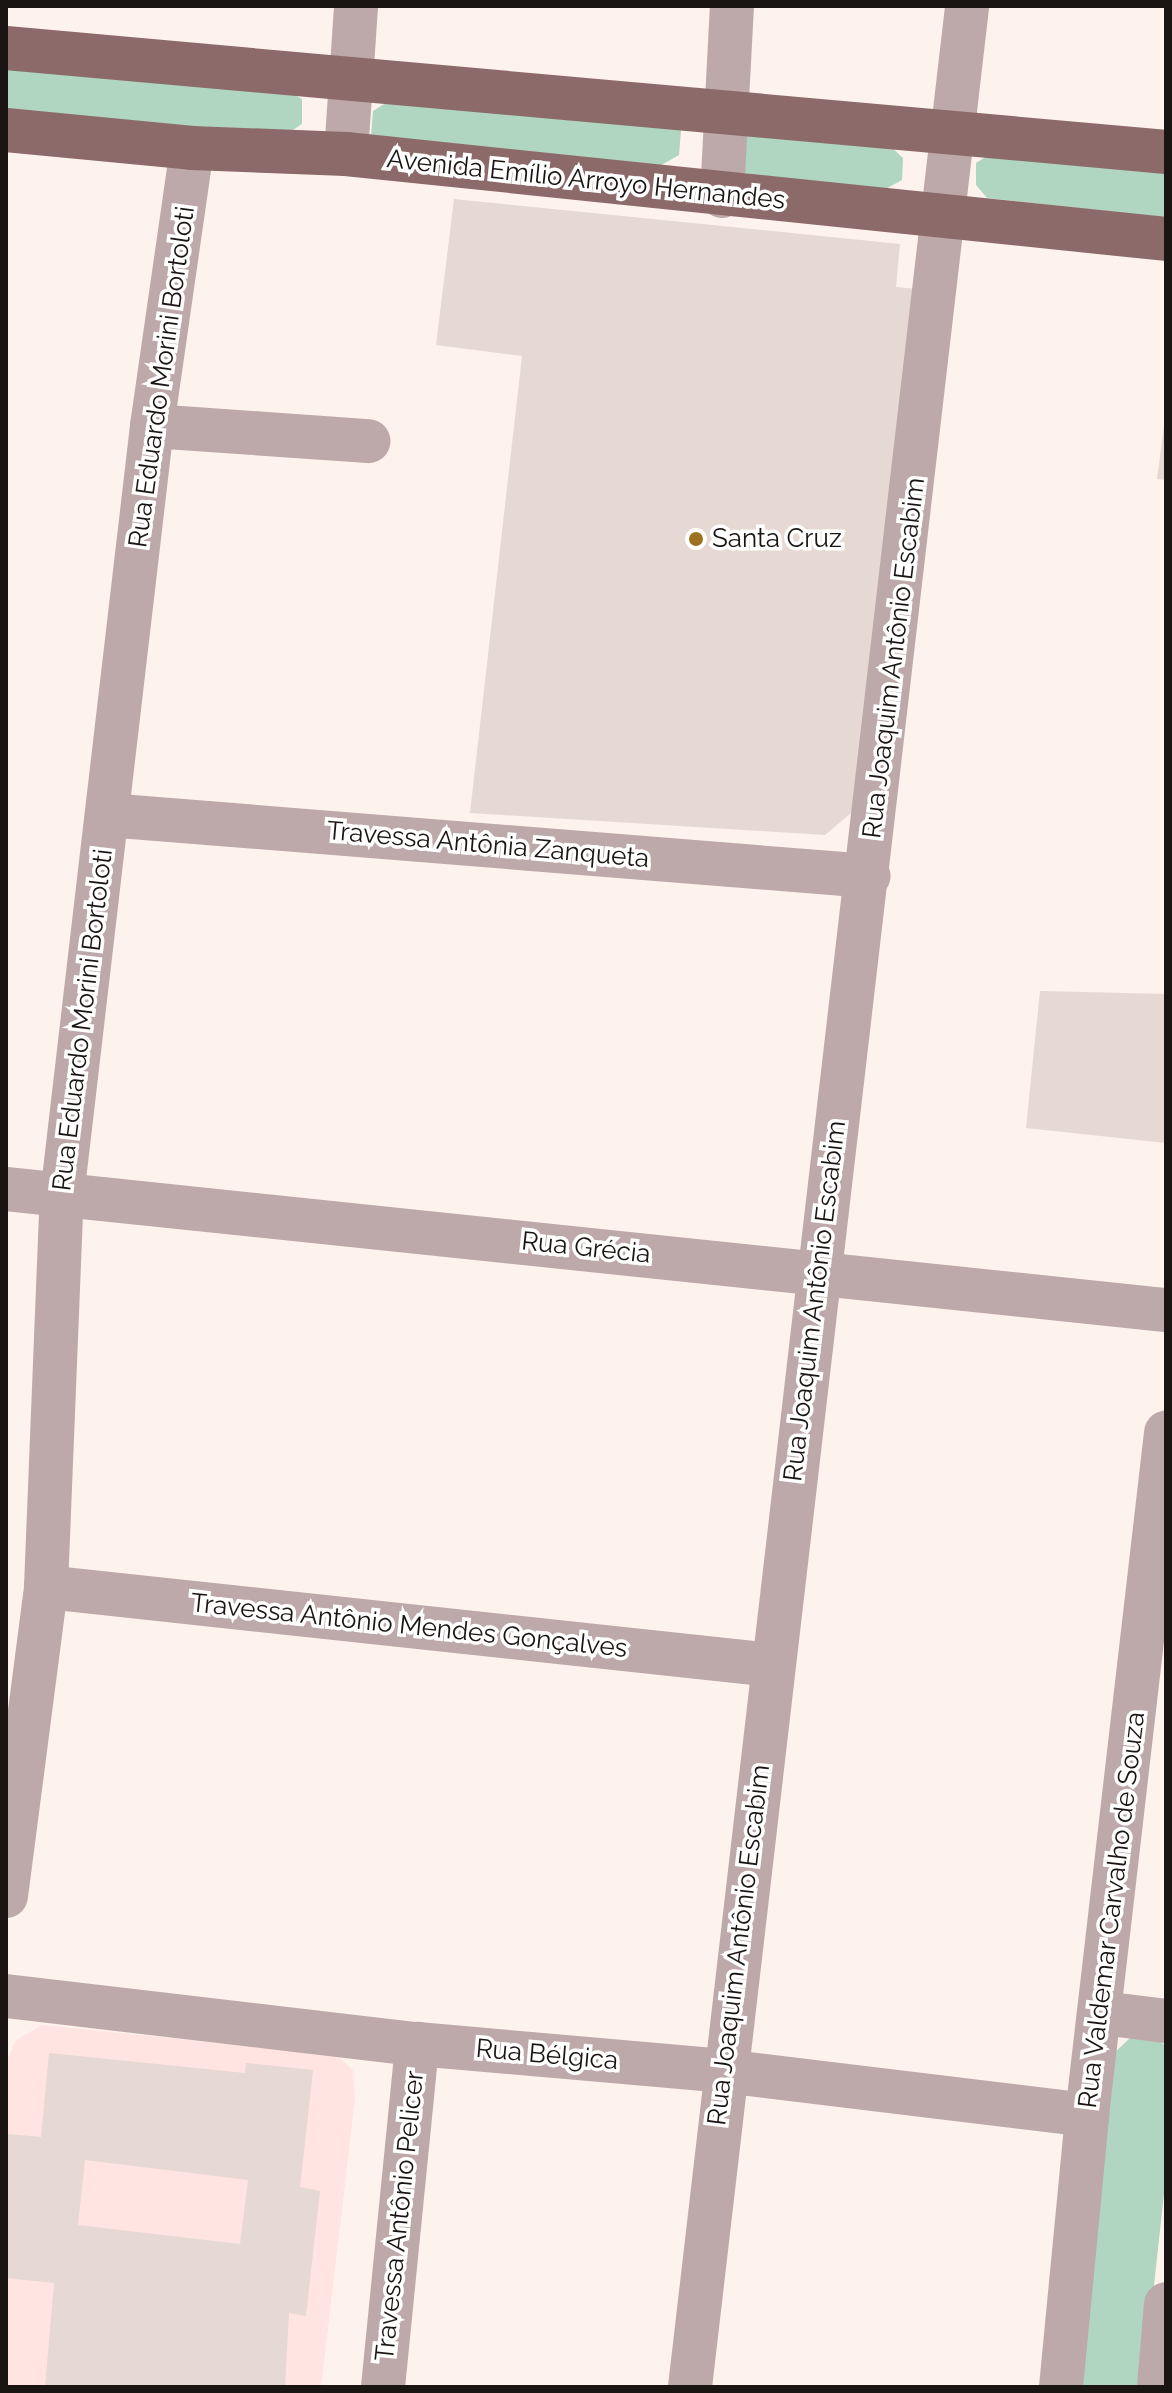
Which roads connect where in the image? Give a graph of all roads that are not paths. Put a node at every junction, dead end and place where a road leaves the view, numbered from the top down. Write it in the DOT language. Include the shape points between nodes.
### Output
graph roads {
  1 [pos="356,6"];
  2 [pos="732,6"];
  3 [pos="967,6"];
  4 [pos="6,48"];
  5 [pos="355,77"];
  6 [pos="729,109"];
  7 [pos="6,130"];
  8 [pos="952,133"];
  9 [pos="192,148"];
  10 [pos="1166,152"];
  11 [pos="346,154"];
  12 [pos="722,196"];
  13 [pos="944,216"];
  14 [pos="1166,239"];
  15 [pos="152,426"];
  16 [pos="368,441"];
  17 [pos="107,815"];
  18 [pos="869,876"];
  19 [pos="6,1189"];
  20 [pos="62,1196"];
  21 [pos="819,1271"];
  22 [pos="1166,1310"];
  23 [pos="1166,1433"];
  24 [pos="46,1587"];
  25 [pos="771,1665"];
  26 [pos="6,1896"];
  27 [pos="6,1996"];
  28 [pos="1102,2013"];
  29 [pos="1166,2021"];
  30 [pos="417,2044"];
  31 [pos="724,2071"];
  32 [pos="1087,2115"];
  33 [pos="1166,2304"];
  34 [pos="383,2387"];
  35 [pos="690,2387"];
  36 [pos="1061,2387"];
  37 [pos="1159,2387"];
  1 -- 5 [label="street"];
  2 -- 6 [label="street"];
  3 -- 8 [label="street, Rua Joaquim Antônio Escabim"];
  4 -- 5 [label="main road"];
  5 -- 6 [label="main road"];
  5 -- 11 [label="street"];
  6 -- 8 [label="main road"];
  6 -- 12 [label="street"];
  7 -- 9 [label="main road, Avenida Emílio Arroyo Hernandes"];
  8 -- 10 [label="main road"];
  8 -- 13 [label="street, Rua Joaquim Antônio Escabim"];
  9 -- 11 [label="main road, Avenida Emílio Arroyo Hernandes"];
  9 -- 15 [label="street, Rua Eduardo Morini Bortoloti"];
  11 -- 12 [label="main road, Avenida Emílio Arroyo Hernandes"];
  12 -- 13 [label="main road, Avenida Emílio Arroyo Hernandes"];
  13 -- 14 [label="main road, Avenida Emílio Arroyo Hernandes"];
  13 -- 18 [label="street, Rua Joaquim Antônio Escabim"];
  15 -- 16 [label="street"];
  15 -- 17 [label="street, Rua Eduardo Morini Bortoloti"];
  17 -- 18 [label="street, Travessa Antônia Zanqueta"];
  17 -- 20 [label="street, Rua Eduardo Morini Bortoloti"];
  18 -- 21 [label="street, Rua Joaquim Antônio Escabim"];
  19 -- 20 [label="street, Rua Grécia"];
  20 -- 21 [label="street, Rua Grécia"];
  20 -- 24 [label="street, Rua Eduardo Morini Bortoloti"];
  21 -- 22 [label="street, Rua Grécia"];
  21 -- 25 [label="street, Rua Joaquim Antônio Escabim"];
  23 -- 28 [label="street, Rua Valdemar Carvalho de Souza"];
  24 -- 25 [label="street, Travessa Antônio Mendes Gonçalves"];
  24 -- 26 [label="street, Rua Eduardo Morini Bortoloti"];
  25 -- 31 [label="street, Rua Joaquim Antônio Escabim"];
  27 -- 30 [label="street, Rua Bélgica"];
  28 -- 29 [label="street"];
  28 -- 32 [label="street, Rua Valdemar Carvalho de Souza"];
  30 -- 31 [label="street, Rua Bélgica"];
  30 -- 34 [label="street, Travessa Antônio Pelicer"];
  31 -- 32 [label="street, Rua Bélgica"];
  31 -- 35 [label="street, Rua Joaquim Antônio Escabim"];
  32 -- 36 [label="street, Rua Valdemar Carvalho de Souza"];
  33 -- 37 [label="street"];
}
